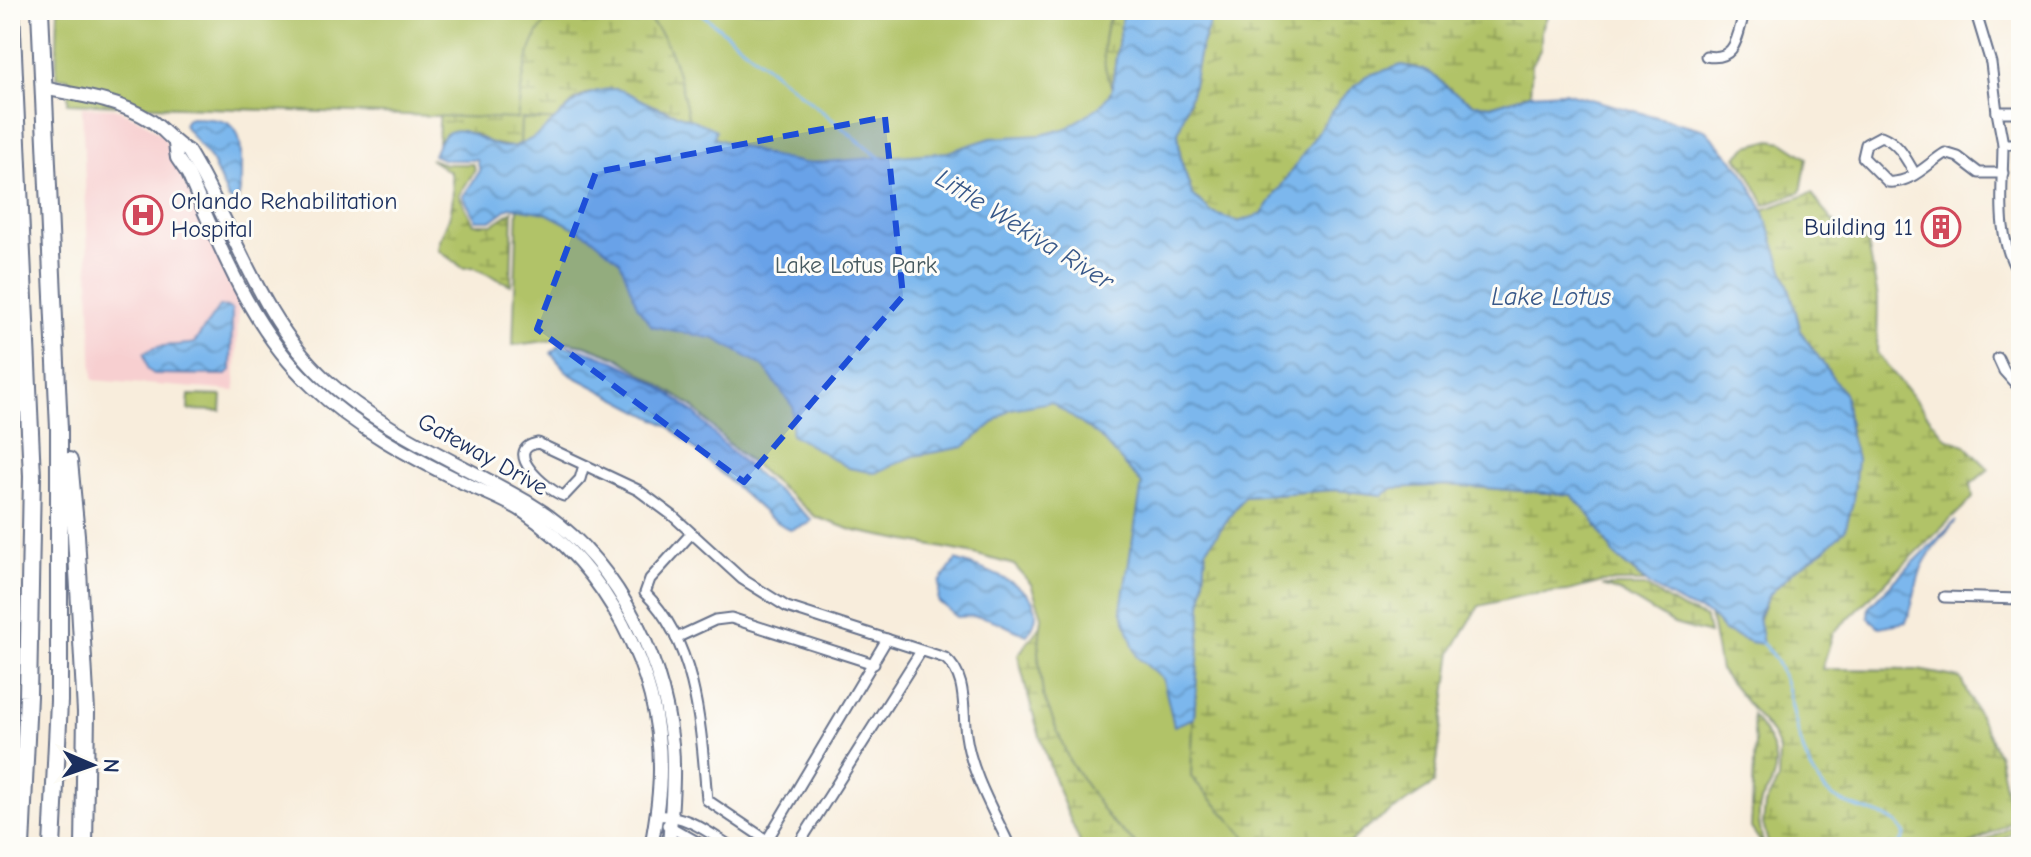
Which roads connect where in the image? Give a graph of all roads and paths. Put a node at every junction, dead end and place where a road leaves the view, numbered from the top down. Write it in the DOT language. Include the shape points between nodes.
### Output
graph roads {
  1 [pos="11,10"];
  2 [pos="40,10"];
  3 [pos="1745,10"];
  4 [pos="1975,10"];
  5 [pos="11,29"];
  6 [pos="1706,56"];
  7 [pos="42,88"];
  8 [pos="1997,112"];
  9 [pos="2021,112"];
  10 [pos="175,144"];
  11 [pos="2003,144"];
  12 [pos="2021,144"];
  13 [pos="2003,173"];
  14 [pos="1915,174"];
  15 [pos="18,183"];
  16 [pos="247,268"];
  17 [pos="234,275"];
  18 [pos="2021,277"];
  19 [pos="54,304"];
  20 [pos="1998,358"];
  21 [pos="2021,390"];
  22 [pos="10,396"];
  23 [pos="584,465"];
  24 [pos="691,534"];
  25 [pos="1944,597"];
  26 [pos="2021,599"];
  27 [pos="676,638"];
  28 [pos="887,639"];
  29 [pos="921,651"];
  30 [pos="874,664"];
  31 [pos="657,816"];
  32 [pos="671,821"];
  33 [pos="765,844"];
  34 [pos="21,847"];
  35 [pos="52,847"];
  36 [pos="84,847"];
  37 [pos="651,847"];
  38 [pos="669,847"];
  39 [pos="706,847"];
  40 [pos="732,847"];
  41 [pos="777,847"];
  42 [pos="797,847"];
  43 [pos="1010,847"];
  1 -- 5 [label="highway"];
  2 -- 7 [label="highway"];
  3 -- 6 [label="street" via="1733,48 1718,59"];
  4 -- 8 [label="street" via="1991,63"];
  5 -- 7 [label="highway" via="21,72"];
  5 -- 15 [label="highway"];
  7 -- 10 [label="street, Gateway Drive" via="131,110 157,125"];
  7 -- 19 [label="highway"];
  8 -- 9 [label="street"];
  8 -- 11 [label="street"];
  10 -- 16 [label="street, Gateway Drive" via="188,151 200,170"];
  10 -- 17 [label="street, Gateway Drive"];
  11 -- 12 [label="street"];
  11 -- 13 [label="street"];
  13 -- 14 [label="street" via="1979,173 1945,153"];
  13 -- 18 [label="street" via="2003,229"];
  14 -- 14 [label="street" via="1888,182 1863,157 1866,144 1881,136 1889,139"];
  15 -- 22 [label="highway"];
  15 -- 34 [label="highway" via="32,476"];
  16 -- 17 [label="street"];
  16 -- 32 [label="street, Gateway Drive" via="290,340 324,378 364,412 546,514 577,541 611,583 639,628 664,698 672,746"];
  17 -- 31 [label="street, Gateway Drive" via="276,346 342,413 375,436 522,511 585,568 624,626 652,701 660,768"];
  19 -- 35 [label="highway" via="61,561"];
  19 -- 36 [label="highway" via="86,712"];
  20 -- 21 [label="street"];
  23 -- 23 [label="street" via="580,479 564,496 546,486 523,459 525,450 538,443"];
  23 -- 24 [label="street" via="638,490"];
  24 -- 27 [label="street" via="650,579 645,593"];
  24 -- 28 [label="street" via="742,579 787,607"];
  25 -- 26 [label="street"];
  27 -- 30 [label="street" via="731,618"];
  27 -- 33 [label="street" via="694,694 707,800"];
  28 -- 29 [label="street"];
  28 -- 30 [label="street"];
  29 -- 42 [label="street"];
  29 -- 43 [label="street" via="945,658 959,676 970,754"];
  30 -- 33 [label="street"];
  31 -- 32 [label="street"];
  31 -- 37 [label="street, Gateway Drive"];
  32 -- 38 [label="street, Gateway Drive"];
  32 -- 39 [label="street"];
  32 -- 40 [label="street" via="692,823"];
  33 -- 41 [label="street"];
}
